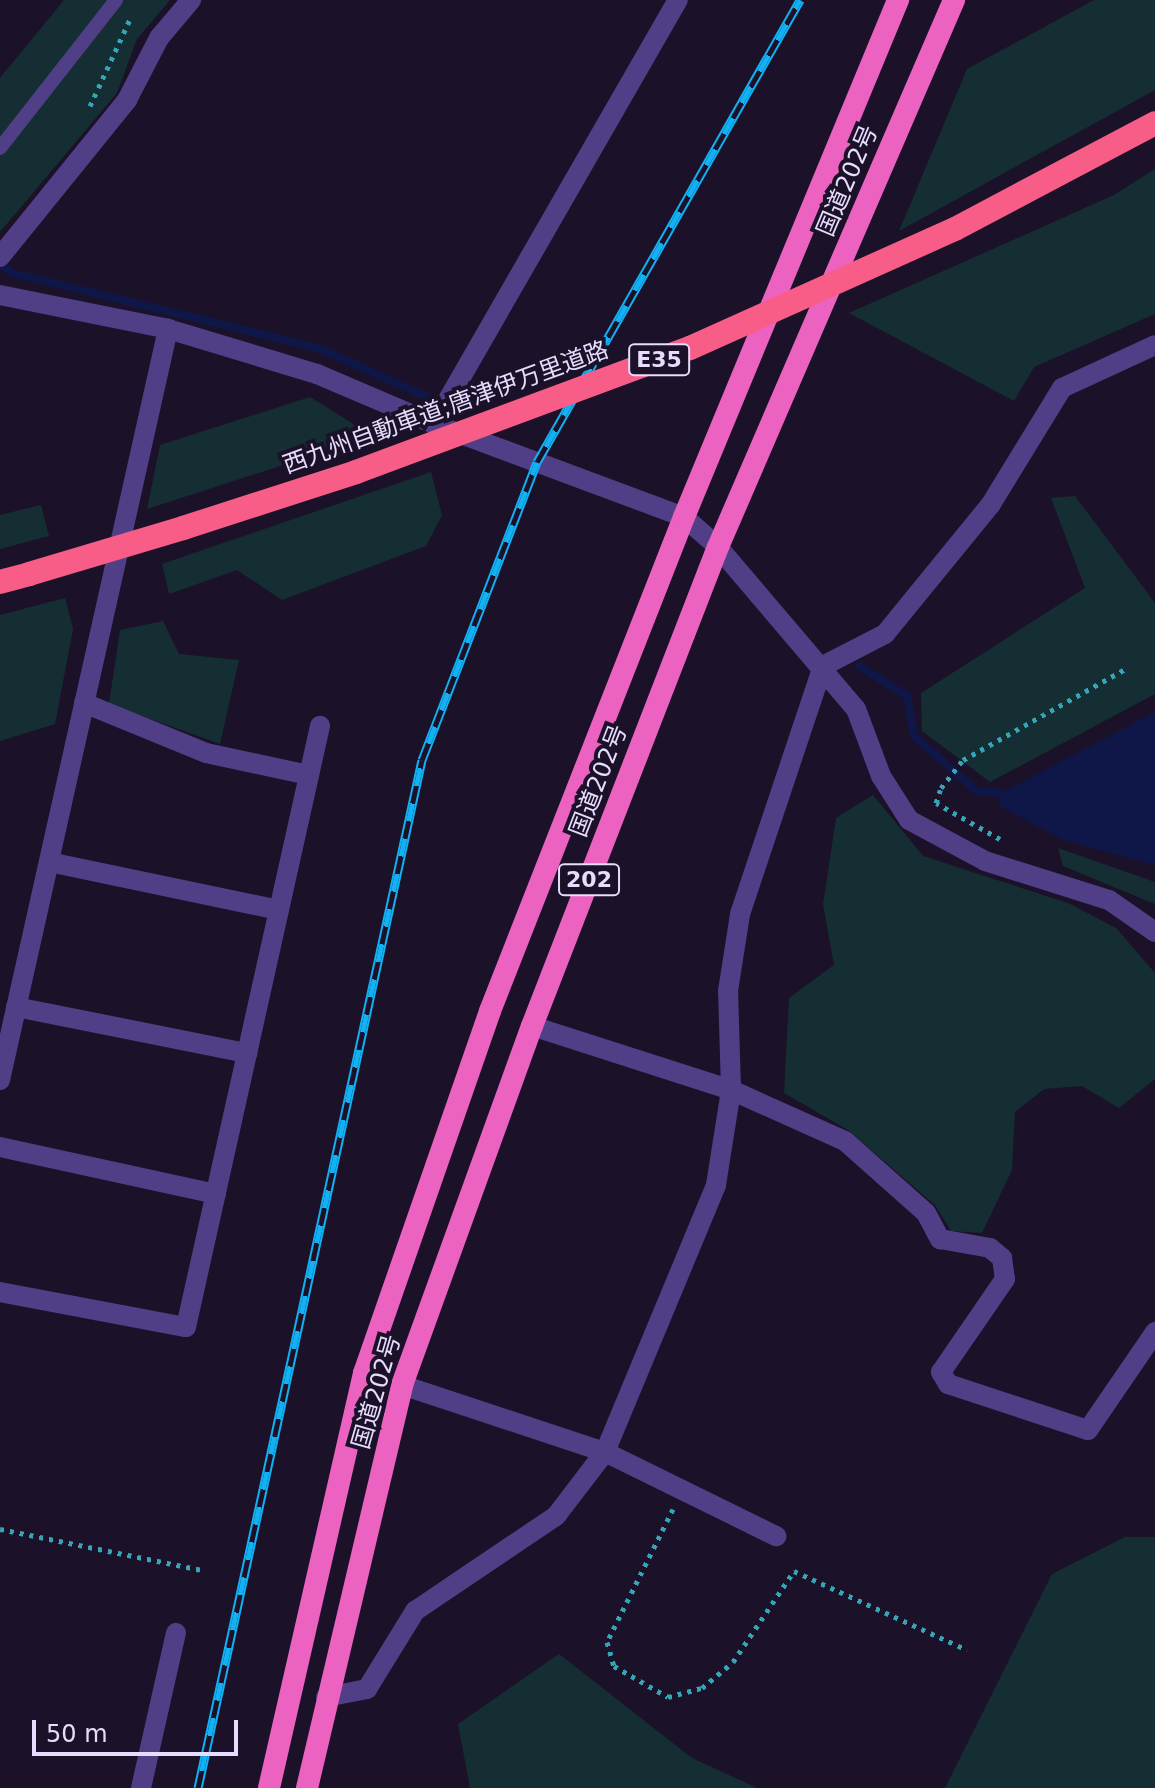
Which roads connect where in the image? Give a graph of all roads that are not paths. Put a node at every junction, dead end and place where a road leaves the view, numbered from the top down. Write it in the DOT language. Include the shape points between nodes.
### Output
graph roads {
  1 [pos="116,0"];
  2 [pos="191,0"];
  3 [pos="678,0"];
  4 [pos="898,0"];
  5 [pos="954,0"];
  6 [pos="1155,123"];
  7 [pos="0,148"];
  8 [pos="1,255"];
  9 [pos="0,295"];
  10 [pos="168,329"];
  11 [pos="1155,345"];
  12 [pos="434,424"];
  13 [pos="684,517"];
  14 [pos="718,547"];
  15 [pos="0,582"];
  16 [pos="823,666"];
  17 [pos="84,703"];
  18 [pos="320,726"];
  19 [pos="309,775"];
  20 [pos="49,862"];
  21 [pos="279,910"];
  22 [pos="1155,932"];
  23 [pos="16,1007"];
  24 [pos="532,1026"];
  25 [pos="247,1053"];
  26 [pos="0,1080"];
  27 [pos="731,1090"];
  28 [pos="0,1147"];
  29 [pos="216,1194"];
  30 [pos="0,1292"];
  31 [pos="1155,1332"];
  32 [pos="402,1385"];
  33 [pos="605,1452"];
  34 [pos="776,1536"];
  35 [pos="176,1633"];
  36 [pos="326,1697"];
  37 [pos="141,1788"];
  38 [pos="269,1788"];
  39 [pos="307,1788"];
  1 -- 7 [label="lane"];
  2 -- 8 [label="street" via="159,38 127,100"];
  3 -- 12 [label="street"];
  4 -- 13 [label="highway, 国道202号 / 202"];
  5 -- 14 [label="highway, 国道202号 / 202"];
  6 -- 15 [label="highway, 西九州自動車道;唐津伊万里道路 / E35, bridge" via="955,229 690,348 356,472"];
  9 -- 10 [label="street"];
  10 -- 12 [label="street" via="317,374"];
  10 -- 17 [label="street"];
  11 -- 16 [label="street" via="1062,388 991,504 885,634"];
  12 -- 13 [label="street"];
  13 -- 14 [label="street"];
  13 -- 38 [label="highway, 国道202号 / 202" via="490,1011 364,1373"];
  14 -- 16 [label="street"];
  14 -- 24 [label="highway, 国道202号 / 202"];
  16 -- 22 [label="street" via="856,709 881,776 909,820 985,861 1109,900"];
  16 -- 27 [label="street" via="740,914 728,991"];
  17 -- 19 [label="street" via="206,753"];
  17 -- 20 [label="street"];
  18 -- 19 [label="street"];
  19 -- 21 [label="street"];
  20 -- 21 [label="street"];
  20 -- 23 [label="street"];
  21 -- 25 [label="street"];
  23 -- 25 [label="street"];
  23 -- 26 [label="street"];
  24 -- 27 [label="street"];
  24 -- 32 [label="highway, 国道202号 / 202"];
  25 -- 29 [label="street"];
  27 -- 31 [label="street" via="845,1141 926,1213 940,1239 990,1248 1002,1258 1005,1279 941,1372 948,1384 1088,1430"];
  27 -- 33 [label="street" via="716,1185"];
  28 -- 29 [label="street"];
  29 -- 30 [label="street" via="186,1327"];
  32 -- 33 [label="street"];
  32 -- 36 [label="highway, 国道202号 / 202"];
  33 -- 34 [label="street"];
  33 -- 36 [label="street" via="556,1516 415,1611 367,1689"];
  35 -- 37 [label="street"];
  36 -- 39 [label="highway, 国道202号 / 202"];
}
